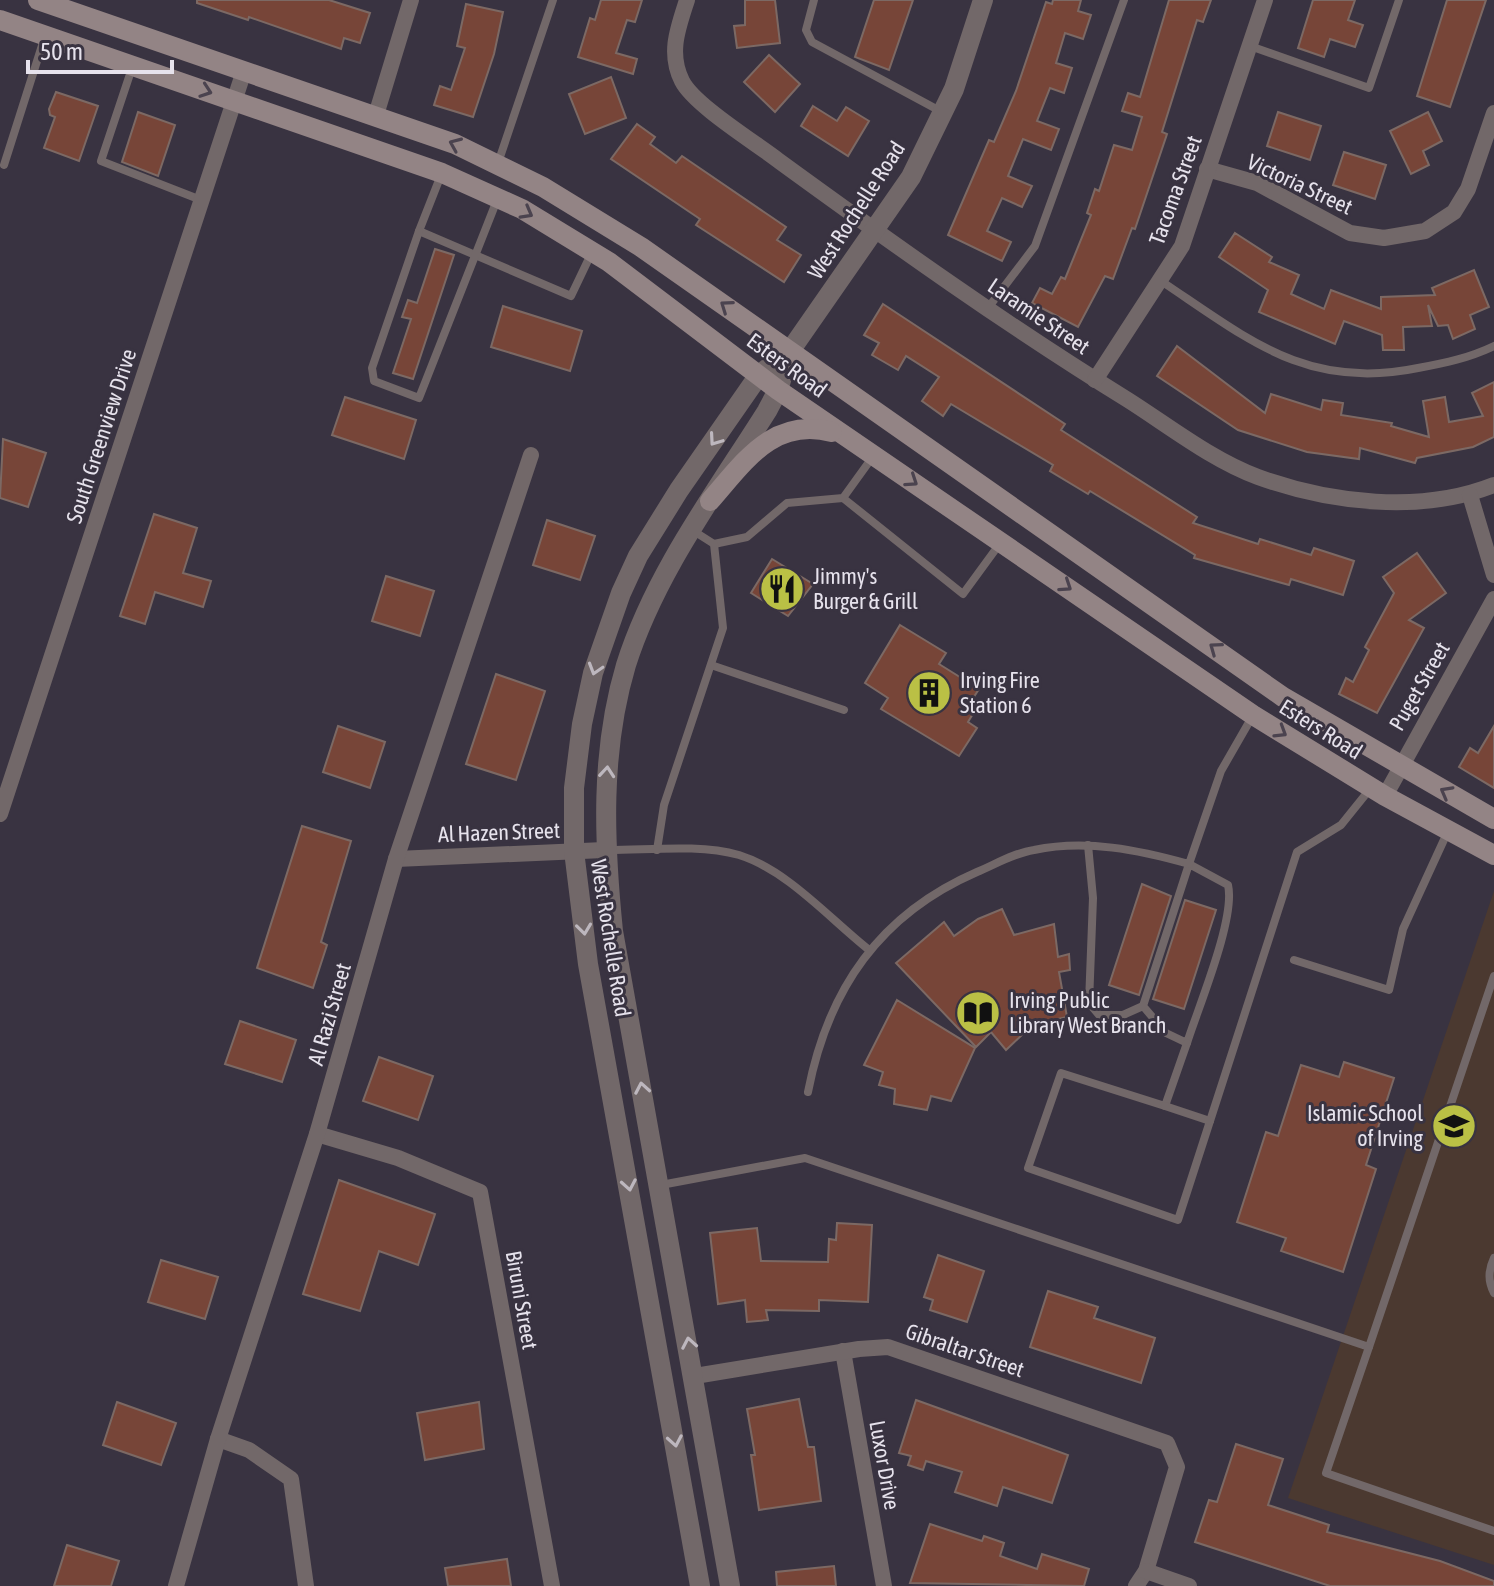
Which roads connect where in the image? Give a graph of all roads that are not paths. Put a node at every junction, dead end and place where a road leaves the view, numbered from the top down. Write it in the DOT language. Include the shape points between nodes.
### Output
graph roads {
  1 [pos="38,0"];
  2 [pos="411,0"];
  3 [pos="553,0"];
  4 [pos="687,0"];
  5 [pos="814,0"];
  6 [pos="983,0"];
  7 [pos="1124,0"];
  8 [pos="1265,0"];
  9 [pos="1399,0"];
  10 [pos="0,20"];
  11 [pos="46,35"];
  12 [pos="1249,46"];
  13 [pos="133,66"];
  14 [pos="244,71"];
  15 [pos="235,101"];
  16 [pos="943,112"];
  17 [pos="1494,113"];
  18 [pos="376,115"];
  19 [pos="498,164"];
  20 [pos="4,165"];
  21 [pos="1207,169"];
  22 [pos="442,173"];
  23 [pos="498,198"];
  24 [pos="202,200"];
  25 [pos="419,231"];
  26 [pos="874,231"];
  27 [pos="592,251"];
  28 [pos="475,255"];
  29 [pos="1161,281"];
  30 [pos="988,308"];
  31 [pos="1494,346"];
  32 [pos="790,351"];
  33 [pos="759,375"];
  34 [pos="1095,380"];
  35 [pos="778,390"];
  36 [pos="845,435"];
  37 [pos="531,455"];
  38 [pos="874,455"];
  39 [pos="1494,485"];
  40 [pos="1470,495"];
  41 [pos="843,498"];
  42 [pos="710,501"];
  43 [pos="1023,515"];
  44 [pos="692,530"];
  45 [pos="1002,542"];
  46 [pos="714,544"];
  47 [pos="1494,575"];
  48 [pos="1494,599"];
  49 [pos="711,665"];
  50 [pos="844,710"];
  51 [pos="1253,715"];
  52 [pos="1399,766"];
  53 [pos="1378,792"];
  54 [pos="0,814"];
  55 [pos="1494,819"];
  56 [pos="1448,831"];
  57 [pos="1088,845"];
  58 [pos="604,850"];
  59 [pos="657,850"];
  60 [pos="574,851"];
  61 [pos="1494,855"];
  62 [pos="396,859"];
  63 [pos="1189,864"];
  64 [pos="868,949"];
  65 [pos="1294,960"];
  66 [pos="1494,976"];
  67 [pos="1143,1006"];
  68 [pos="1187,1043"];
  69 [pos="808,1092"];
  70 [pos="1165,1106"];
  71 [pos="1210,1121"];
  72 [pos="317,1134"];
  73 [pos="660,1186"];
  74 [pos="1494,1258"];
  75 [pos="1494,1293"];
  76 [pos="1369,1347"];
  77 [pos="843,1351"];
  78 [pos="695,1376"];
  79 [pos="218,1439"];
  80 [pos="1494,1531"];
  81 [pos="1146,1571"];
  82 [pos="176,1586"];
  83 [pos="306,1586"];
  84 [pos="552,1586"];
  85 [pos="700,1586"];
  86 [pos="730,1586"];
  87 [pos="884,1586"];
  88 [pos="1136,1586"];
  89 [pos="1189,1586"];
  1 -- 14 [label="main road, Esters Road"];
  2 -- 18 [label="street"];
  3 -- 19 [label="lane"];
  4 -- 26 [label="street, Laramie Street" via="673,57 683,84"];
  5 -- 16 [label="lane" via="806,30 812,42"];
  6 -- 16 [label="street, West Rochelle Road"];
  7 -- 30 [label="lane" via="1035,246"];
  8 -- 12 [label="street, Tacoma Street"];
  9 -- 12 [label="lane" via="1369,88"];
  10 -- 11 [label="main road, Esters Road"];
  11 -- 13 [label="main road, Esters Road"];
  11 -- 20 [label="lane"];
  12 -- 21 [label="street, Tacoma Street"];
  13 -- 15 [label="main road, Esters Road, one-way"];
  13 -- 24 [label="lane" via="101,161"];
  14 -- 15 [label="street, South Greenview Drive"];
  14 -- 18 [label="main road, Esters Road"];
  15 -- 22 [label="main road, Esters Road"];
  15 -- 24 [label="street, South Greenview Drive"];
  16 -- 26 [label="street, West Rochelle Road" via="911,177"];
  17 -- 21 [label="street, Victoria Street" via="1461,201 1425,231 1384,238 1350,233 1257,183"];
  19 -- 18 [label="main road, Esters Road, one-way"];
  32 -- 19 [label="main road, Esters Road, one-way" via="641,247"];
  21 -- 29 [label="street, Tacoma Street" via="1182,246"];
  22 -- 23 [label="main road, Esters Road"];
  22 -- 25 [label="lane"];
  23 -- 27 [label="main road, Esters Road, one-way"];
  23 -- 28 [label="lane"];
  24 -- 54 [label="street, South Greenview Drive"];
  25 -- 28 [label="lane"];
  25 -- 28 [label="lane" via="372,368 374,381 419,398"];
  26 -- 30 [label="street, Laramie Street"];
  26 -- 32 [label="street, West Rochelle Road"];
  27 -- 28 [label="lane" via="571,296"];
  27 -- 33 [label="main road, Esters Road"];
  29 -- 31 [label="lane" via="1280,357 1340,375 1391,374 1468,358"];
  29 -- 34 [label="street, Tacoma Street"];
  30 -- 34 [label="street, Laramie Street"];
  32 -- 33 [label="street, West Rochelle Road"];
  32 -- 35 [label="street, West Rochelle Road"];
  32 -- 43 [label="main road, Esters Road"];
  33 -- 35 [label="main road, Esters Road"];
  33 -- 60 [label="street, West Rochelle Road, one-way" via="679,490 621,593 593,673 582,724"];
  34 -- 40 [label="street, Laramie Street" via="1256,476 1338,500"];
  35 -- 36 [label="main road, Esters Road"];
  35 -- 42 [label="street, West Rochelle Road"];
  36 -- 38 [label="main road, Esters Road"];
  36 -- 42 [label="main road" via="792,428 743,463"];
  37 -- 62 [label="street, Al Razi Street"];
  38 -- 41 [label="lane"];
  38 -- 45 [label="main road, Esters Road, one-way"];
  39 -- 40 [label="street, Laramie Street"];
  40 -- 47 [label="street"];
  41 -- 45 [label="lane" via="963,594"];
  41 -- 46 [label="lane" via="787,503 747,537"];
  42 -- 44 [label="street, West Rochelle Road"];
  43 -- 45 [label="main road"];
  52 -- 43 [label="main road, Esters Road, one-way" via="1283,697"];
  44 -- 46 [label="lane"];
  58 -- 44 [label="street, West Rochelle Road, one-way" via="606,771 626,666 671,563"];
  45 -- 51 [label="main road, Esters Road, one-way"];
  46 -- 49 [label="lane" via="723,628"];
  48 -- 52 [label="street, Puget Street"];
  49 -- 50 [label="lane"];
  49 -- 59 [label="lane" via="664,805"];
  51 -- 53 [label="main road, Esters Road, one-way"];
  51 -- 63 [label="lane" via="1221,771"];
  52 -- 53 [label="street, Puget Street"];
  55 -- 52 [label="main road, Esters Road, one-way"];
  53 -- 56 [label="main road, Esters Road"];
  53 -- 71 [label="lane" via="1341,825 1297,852"];
  56 -- 61 [label="main road, Esters Road"];
  56 -- 65 [label="lane" via="1403,929 1389,990"];
  57 -- 63 [label="lane"];
  57 -- 64 [label="lane" via="1034,849 947,885"];
  57 -- 67 [label="lane" via="1093,898 1089,1003 1092,1011 1106,1017"];
  58 -- 59 [label="lane"];
  58 -- 60 [label="street, Al Hazen Street"];
  73 -- 58 [label="street, West Rochelle Road, one-way" via="614,937"];
  59 -- 64 [label="lane" via="739,855 774,872"];
  60 -- 62 [label="street, Al Hazen Street"];
  60 -- 85 [label="street, West Rochelle Road, one-way" via="588,964"];
  62 -- 72 [label="street, Al Razi Street"];
  63 -- 67 [label="lane"];
  63 -- 68 [label="lane" via="1228,885 1230,898"];
  64 -- 69 [label="lane" via="823,1030"];
  66 -- 76 [label="lane"];
  67 -- 68 [label="lane" via="1166,1033"];
  68 -- 70 [label="lane"];
  70 -- 71 [label="lane"];
  70 -- 71 [label="lane" via="1061,1073 1028,1168 1178,1220"];
  72 -- 79 [label="street, Al Razi Street"];
  72 -- 84 [label="street, Biruni Street" via="398,1158 480,1192"];
  73 -- 76 [label="lane" via="805,1158"];
  78 -- 73 [label="street, West Rochelle Road, one-way"];
  74 -- 75 [label="lane" via="1489,1283"];
  76 -- 80 [label="lane" via="1326,1473"];
  77 -- 78 [label="street, Gibraltar Street"];
  77 -- 81 [label="street, Gibraltar Street" via="888,1347 1167,1443 1177,1467"];
  77 -- 87 [label="street, Luxor Drive"];
  78 -- 86 [label="street, West Rochelle Road"];
  79 -- 82 [label="street, Al Razi Street"];
  79 -- 83 [label="street" via="249,1450 291,1479"];
  81 -- 88 [label="street"];
  81 -- 89 [label="street"];
}
